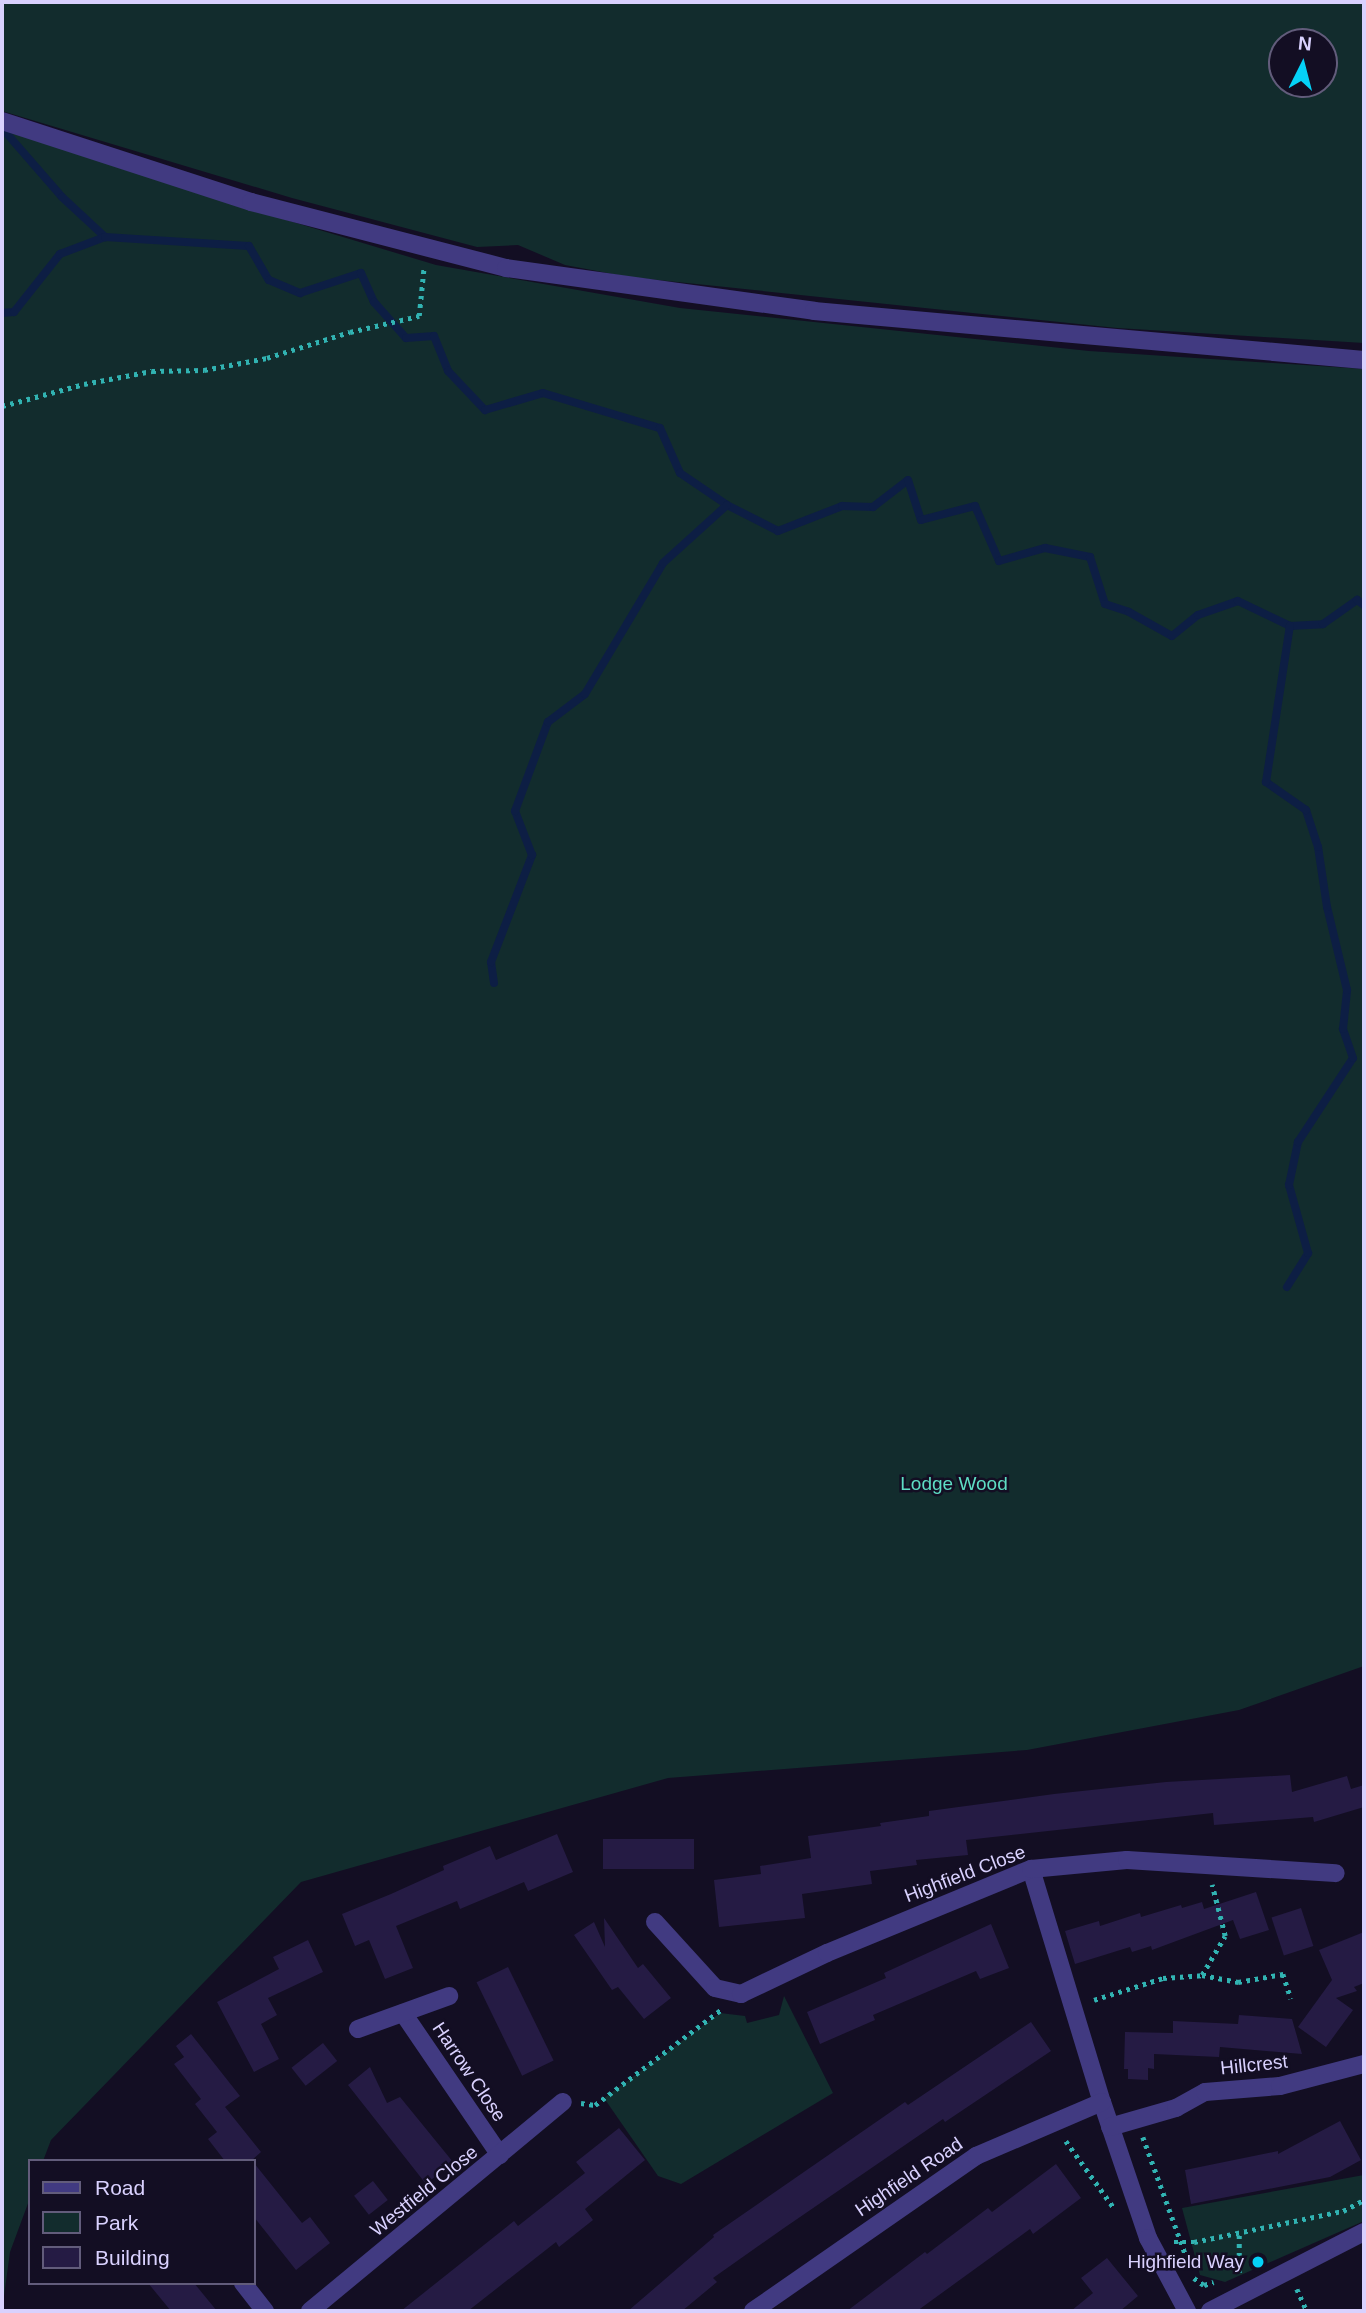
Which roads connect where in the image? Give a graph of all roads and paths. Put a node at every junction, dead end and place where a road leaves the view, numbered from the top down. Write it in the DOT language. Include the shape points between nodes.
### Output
graph roads {
  1 [pos="2,121"];
  2 [pos="430,249"];
  3 [pos="1364,360"];
  4 [pos="2,406"];
  5 [pos="1206,1864"];
  6 [pos="1031,1868"];
  7 [pos="1336,1873"];
  8 [pos="655,1922"];
  9 [pos="1202,1975"];
  10 [pos="731,1993"];
  11 [pos="449,1996"];
  12 [pos="1291,1999"];
  13 [pos="1073,2007"];
  14 [pos="403,2013"];
  15 [pos="358,2029"];
  16 [pos="1364,2064"];
  17 [pos="563,2102"];
  18 [pos="1102,2102"];
  19 [pos="1137,2119"];
  20 [pos="1053,2123"];
  21 [pos="1110,2127"];
  22 [pos="500,2155"];
  23 [pos="1364,2200"];
  24 [pos="1141,2218"];
  25 [pos="1239,2232"];
  26 [pos="1364,2232"];
  27 [pos="1169,2242"];
  28 [pos="1181,2242"];
  29 [pos="245,2285"];
  30 [pos="265,2311"];
  31 [pos="310,2311"];
  32 [pos="752,2311"];
  33 [pos="1187,2311"];
  34 [pos="1210,2311"];
  1 -- 2 [label="street" via="251,202"];
  2 -- 3 [label="street" via="506,268 814,310"];
  2 -- 4 [label="path" via="419,316 267,358 204,370 139,374"];
  5 -- 6 [label="street, Highfield Close" via="1126,1860"];
  5 -- 7 [label="street, Highfield Close"];
  5 -- 9 [label="path" via="1224,1937"];
  6 -- 10 [label="street, Highfield Close" via="827,1953 751,1991"];
  6 -- 13 [label="street"];
  8 -- 10 [label="street" via="715,1988"];
  9 -- 12 [label="path" via="1238,1982 1283,1974"];
  9 -- 13 [label="path" via="1163,1978"];
  10 -- 17 [label="path" via="720,2013 595,2105"];
  11 -- 14 [label="street, Harrow Close"];
  13 -- 18 [label="street"];
  14 -- 15 [label="street, Harrow Close"];
  14 -- 22 [label="street, Harrow Close"];
  16 -- 19 [label="street, Hillcrest" via="1280,2086 1205,2092 1176,2108"];
  17 -- 22 [label="street, Westfield Close"];
  18 -- 20 [label="street, Highfield Road"];
  18 -- 21 [label="street"];
  19 -- 21 [label="street, Hillcrest"];
  19 -- 28 [label="path"];
  20 -- 24 [label="path" via="1110,2205 1120,2213"];
  20 -- 32 [label="street, Highfield Road" via="976,2156"];
  21 -- 24 [label="street"];
  22 -- 31 [label="street, Westfield Close"];
  23 -- 25 [label="path" via="1343,2211"];
  24 -- 33 [label="street" via="1159,2263"];
  25 -- 28 [label="path"];
  25 -- 28 [label="path" via="1238,2275 1204,2285 1194,2278"];
  26 -- 34 [label="street"];
  27 -- 28 [label="path"];
  29 -- 30 [label="street"];
}
